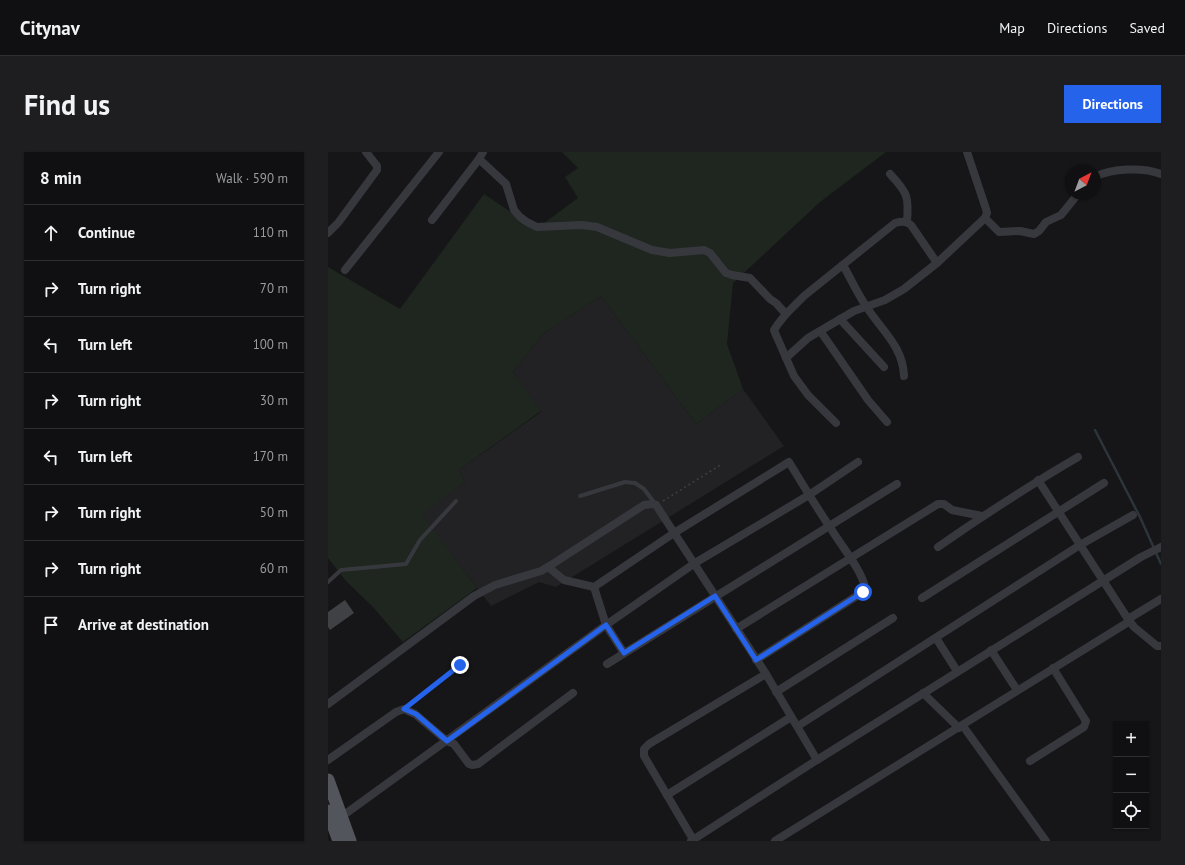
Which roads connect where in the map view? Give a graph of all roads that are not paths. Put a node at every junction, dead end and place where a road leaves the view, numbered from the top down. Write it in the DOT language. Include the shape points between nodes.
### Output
graph roads {
  1 [pos="366,152"];
  2 [pos="439,152"];
  3 [pos="967,152"];
  4 [pos="481,156"];
  5 [pos="890,174"];
  6 [pos="1161,174"];
  7 [pos="1101,175"];
  8 [pos="1073,200"];
  9 [pos="985,218"];
  10 [pos="432,220"];
  11 [pos="907,222"];
  12 [pos="328,233"];
  13 [pos="937,263"];
  14 [pos="843,265"];
  15 [pos="345,270"];
  16 [pos="865,306"];
  17 [pos="786,314"];
  18 [pos="840,319"];
  19 [pos="820,332"];
  20 [pos="786,358"];
  21 [pos="884,367"];
  22 [pos="904,376"];
  23 [pos="887,422"];
  24 [pos="836,423"];
  25 [pos="1078,457"];
  26 [pos="858,462"];
  27 [pos="1038,480"];
  28 [pos="1104,483"];
  29 [pos="897,484"];
  30 [pos="809,495"];
  31 [pos="580,496"];
  32 [pos="456,501"];
  33 [pos="656,505"];
  34 [pos="1058,511"];
  35 [pos="1133,515"];
  36 [pos="982,516"];
  37 [pos="829,526"];
  38 [pos="674,533"];
  39 [pos="1080,545"];
  40 [pos="938,547"];
  41 [pos="1158,549"];
  42 [pos="850,558"];
  43 [pos="695,564"];
  44 [pos="548,567"];
  45 [pos="1103,580"];
  46 [pos="328,582"];
  47 [pos="594,587"];
  48 [pos="715,596"];
  49 [pos="922,598"];
  50 [pos="1161,599"];
  51 [pos="893,618"];
  52 [pos="1129,620"];
  53 [pos="606,625"];
  54 [pos="736,629"];
  55 [pos="936,638"];
  56 [pos="1161,646"];
  57 [pos="991,650"];
  58 [pos="624,653"];
  59 [pos="756,660"];
  60 [pos="607,664"];
  61 [pos="1053,668"];
  62 [pos="958,671"];
  63 [pos="766,674"];
  64 [pos="1017,690"];
  65 [pos="776,692"];
  66 [pos="573,693"];
  67 [pos="923,693"];
  68 [pos="328,704"];
  69 [pos="791,717"];
  70 [pos="798,726"];
  71 [pos="961,727"];
  72 [pos="447,741"];
  73 [pos="328,760"];
  74 [pos="817,760"];
  75 [pos="1030,761"];
  76 [pos="328,780"];
  77 [pos="667,795"];
  78 [pos="328,811"];
  79 [pos="341,818"];
  80 [pos="339,841"];
  81 [pos="350,841"];
  82 [pos="693,841"];
  83 [pos="775,841"];
  84 [pos="1046,841"];
  1 -- 12 [label="street" via="377,166 377,170"];
  2 -- 15 [label="street"];
  3 -- 9 [label="street" via="986,209"];
  4 -- 10 [label="street"];
  4 -- 17 [label="street" via="506,184 514,210 527,222 537,227 597,227 652,250 670,253 704,250 710,253 726,273 750,278"];
  5 -- 11 [label="street" via="899,183 908,200"];
  6 -- 7 [label="street" via="1144,169"];
  8 -- 9 [label="street" via="1061,215 1046,222 1034,234 1020,230 999,232"];
  9 -- 13 [label="street"];
  11 -- 13 [label="street"];
  11 -- 14 [label="street" via="896,224"];
  13 -- 16 [label="street" via="896,294"];
  14 -- 16 [label="street"];
  14 -- 17 [label="street"];
  16 -- 18 [label="street"];
  16 -- 22 [label="street" via="896,346"];
  17 -- 20 [label="street" via="774,330"];
  18 -- 19 [label="street"];
  18 -- 21 [label="street"];
  19 -- 20 [label="street" via="808,338"];
  19 -- 23 [label="street" via="868,400"];
  20 -- 24 [label="street" via="794,376 808,395"];
  25 -- 27 [label="street"];
  26 -- 30 [label="street"];
  27 -- 34 [label="street"];
  27 -- 36 [label="street"];
  28 -- 34 [label="street"];
  29 -- 37 [label="street"];
  30 -- 37 [label="street"];
  30 -- 38 [label="street" via="789,462"];
  30 -- 43 [label="street"];
  31 -- 33 [label="lane" via="625,482 635,483 644,488"];
  32 -- 46 [label="lane" via="420,540 406,564 341,570"];
  33 -- 38 [label="street"];
  33 -- 44 [label="street" via="644,505"];
  34 -- 39 [label="street"];
  34 -- 49 [label="street"];
  35 -- 39 [label="street"];
  36 -- 40 [label="street"];
  36 -- 42 [label="street" via="952,510 944,504 938,504"];
  37 -- 42 [label="street"];
  37 -- 48 [label="street"];
  38 -- 43 [label="street"];
  38 -- 47 [label="street"];
  39 -- 45 [label="street"];
  39 -- 55 [label="street"];
  41 -- 45 [label="street"];
  42 -- 54 [label="street"];
  42 -- 59 [label="street" via="864,583 863,592"];
  43 -- 48 [label="street"];
  43 -- 53 [label="street"];
  44 -- 47 [label="street" via="564,580"];
  44 -- 68 [label="street" via="495,585 474,596"];
  45 -- 52 [label="street"];
  45 -- 57 [label="street"];
  47 -- 53 [label="street"];
  48 -- 54 [label="street"];
  48 -- 58 [label="street"];
  50 -- 52 [label="street"];
  51 -- 65 [label="street"];
  52 -- 56 [label="street" via="1157,646"];
  52 -- 61 [label="street"];
  53 -- 58 [label="street"];
  53 -- 72 [label="street"];
  54 -- 59 [label="street"];
  55 -- 62 [label="street"];
  55 -- 70 [label="street"];
  57 -- 62 [label="street"];
  57 -- 64 [label="street"];
  58 -- 60 [label="street"];
  59 -- 63 [label="street"];
  61 -- 64 [label="street"];
  61 -- 75 [label="street" via="1086,721 1084,727"];
  62 -- 67 [label="street"];
  63 -- 65 [label="street"];
  63 -- 77 [label="street" via="644,749 644,756"];
  64 -- 71 [label="street"];
  65 -- 69 [label="street"];
  66 -- 72 [label="street" via="478,764 470,764 457,747"];
  67 -- 71 [label="street"];
  67 -- 74 [label="street"];
  69 -- 70 [label="street"];
  69 -- 77 [label="street"];
  70 -- 74 [label="street"];
  71 -- 83 [label="street"];
  71 -- 84 [label="street"];
  72 -- 73 [label="street" via="416,714 404,709"];
  72 -- 79 [label="street"];
  74 -- 82 [label="street"];
  76 -- 79 [label="main road"];
  77 -- 82 [label="street"];
  78 -- 80 [label="main road"];
  79 -- 81 [label="main road"];
}
